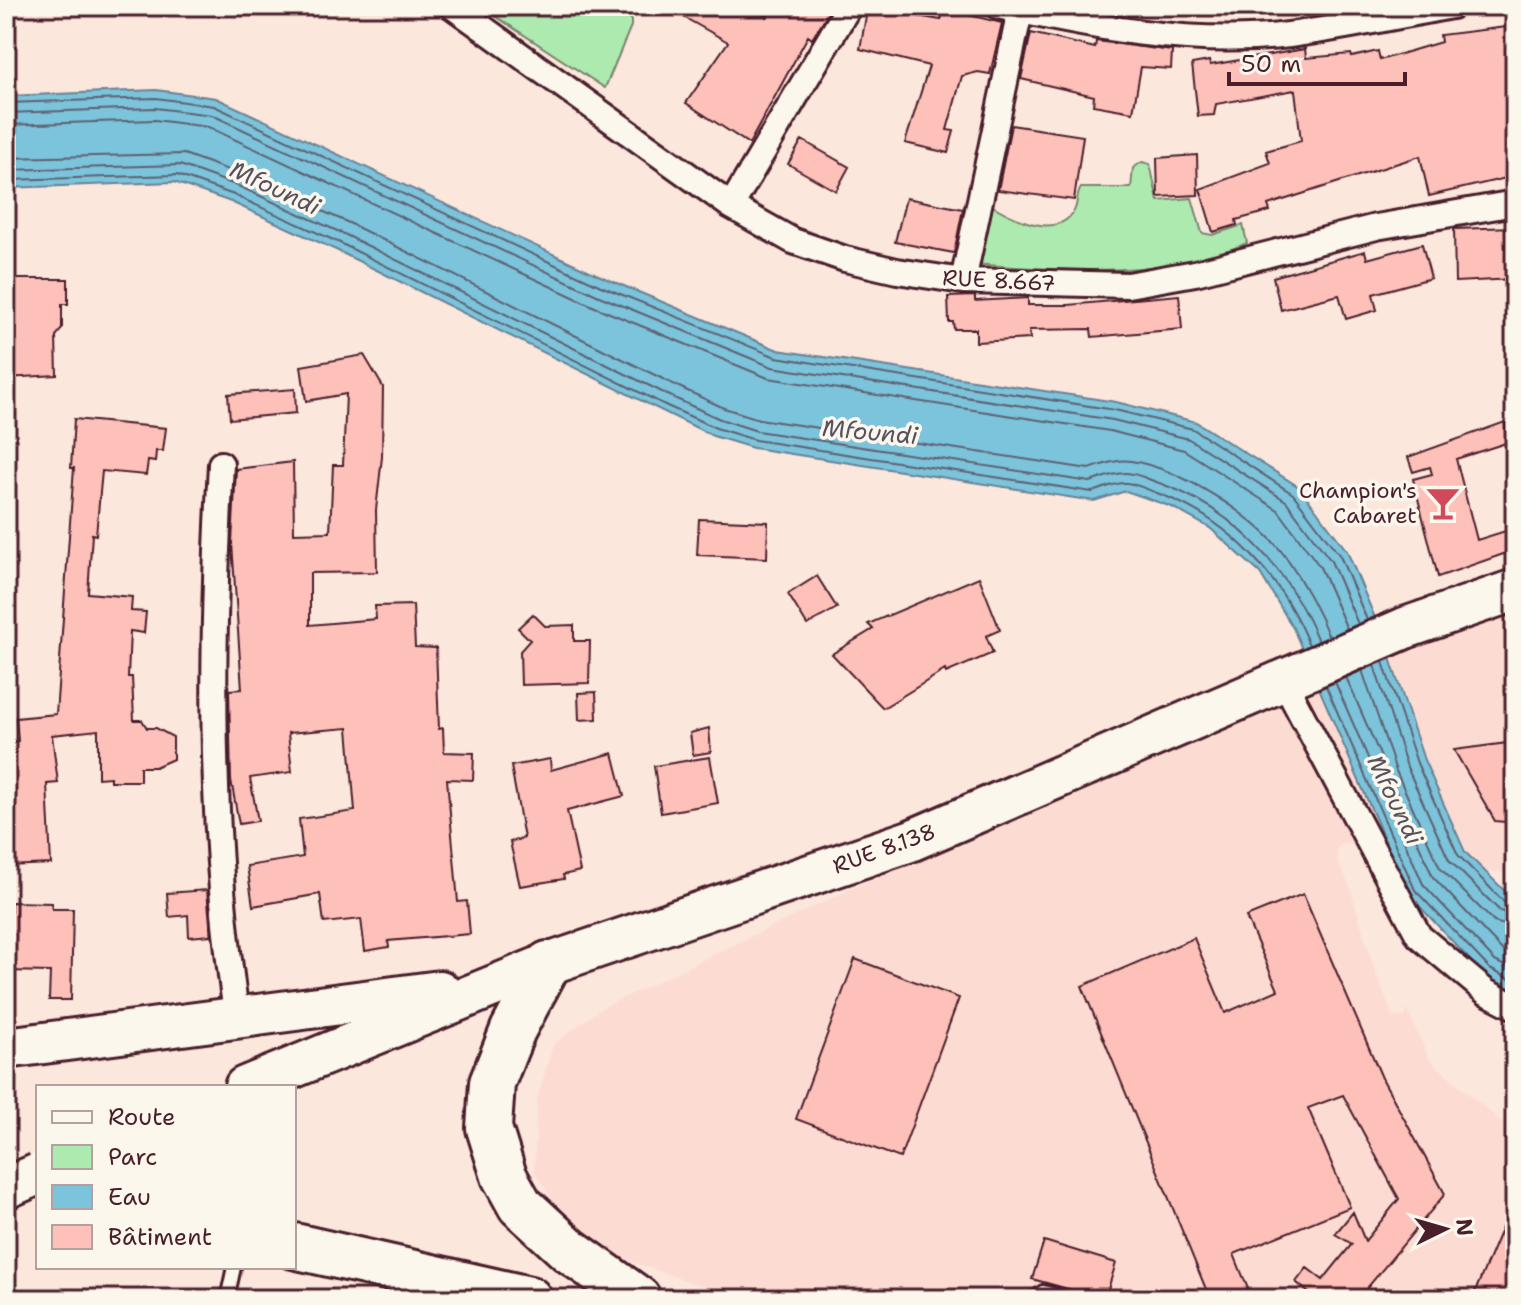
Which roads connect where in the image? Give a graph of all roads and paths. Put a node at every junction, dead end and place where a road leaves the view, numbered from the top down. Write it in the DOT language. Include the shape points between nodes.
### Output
graph roads {
  1 [pos="452,6"];
  2 [pos="849,6"];
  3 [pos="1452,6"];
  4 [pos="1009,8"];
  5 [pos="1515,203"];
  6 [pos="731,206"];
  7 [pos="963,281"];
  8 [pos="221,464"];
  9 [pos="1515,590"];
  10 [pos="1290,677"];
  11 [pos="548,964"];
  12 [pos="500,982"];
  13 [pos="1515,1007"];
  14 [pos="237,1019"];
  15 [pos="6,1048"];
  16 [pos="250,1085"];
  17 [pos="36,1175"];
  18 [pos="6,1179"];
  19 [pos="36,1186"];
  20 [pos="6,1188"];
  21 [pos="296,1246"];
  22 [pos="234,1269"];
  23 [pos="227,1299"];
  24 [pos="529,1299"];
  25 [pos="638,1299"];
  26 [pos="1034,1299"];
  27 [pos="1070,1299"];
  1 -- 6 [label="street, RUE 8.667"];
  2 -- 6 [label="street"];
  3 -- 4 [label="street" via="1287,35 1215,38 1148,35"];
  4 -- 7 [label="street"];
  5 -- 7 [label="street, RUE 8.667" via="1376,227 1128,285"];
  6 -- 7 [label="street, RUE 8.667" via="793,241 845,259"];
  8 -- 14 [label="street" via="212,653 228,957"];
  9 -- 10 [label="main road, RUE 8.138" via="1405,628"];
  10 -- 11 [label="main road, RUE 8.138" via="910,841"];
  10 -- 13 [label="street" via="1419,936 1486,992"];
  11 -- 12 [label="main road, RUE 8.138"];
  11 -- 25 [label="highway" via="492,1083 489,1128 504,1176 520,1205 569,1250"];
  12 -- 14 [label="main road"];
  12 -- 16 [label="main road, RUE 8.138"];
  14 -- 15 [label="main road"];
  17 -- 20 [label="main road, bridge"];
  18 -- 19 [label="highway"];
  21 -- 24 [label="highway"];
  22 -- 23 [label="lane"];
  26 -- 27 [label="lane" via="1043,1292"];
}
